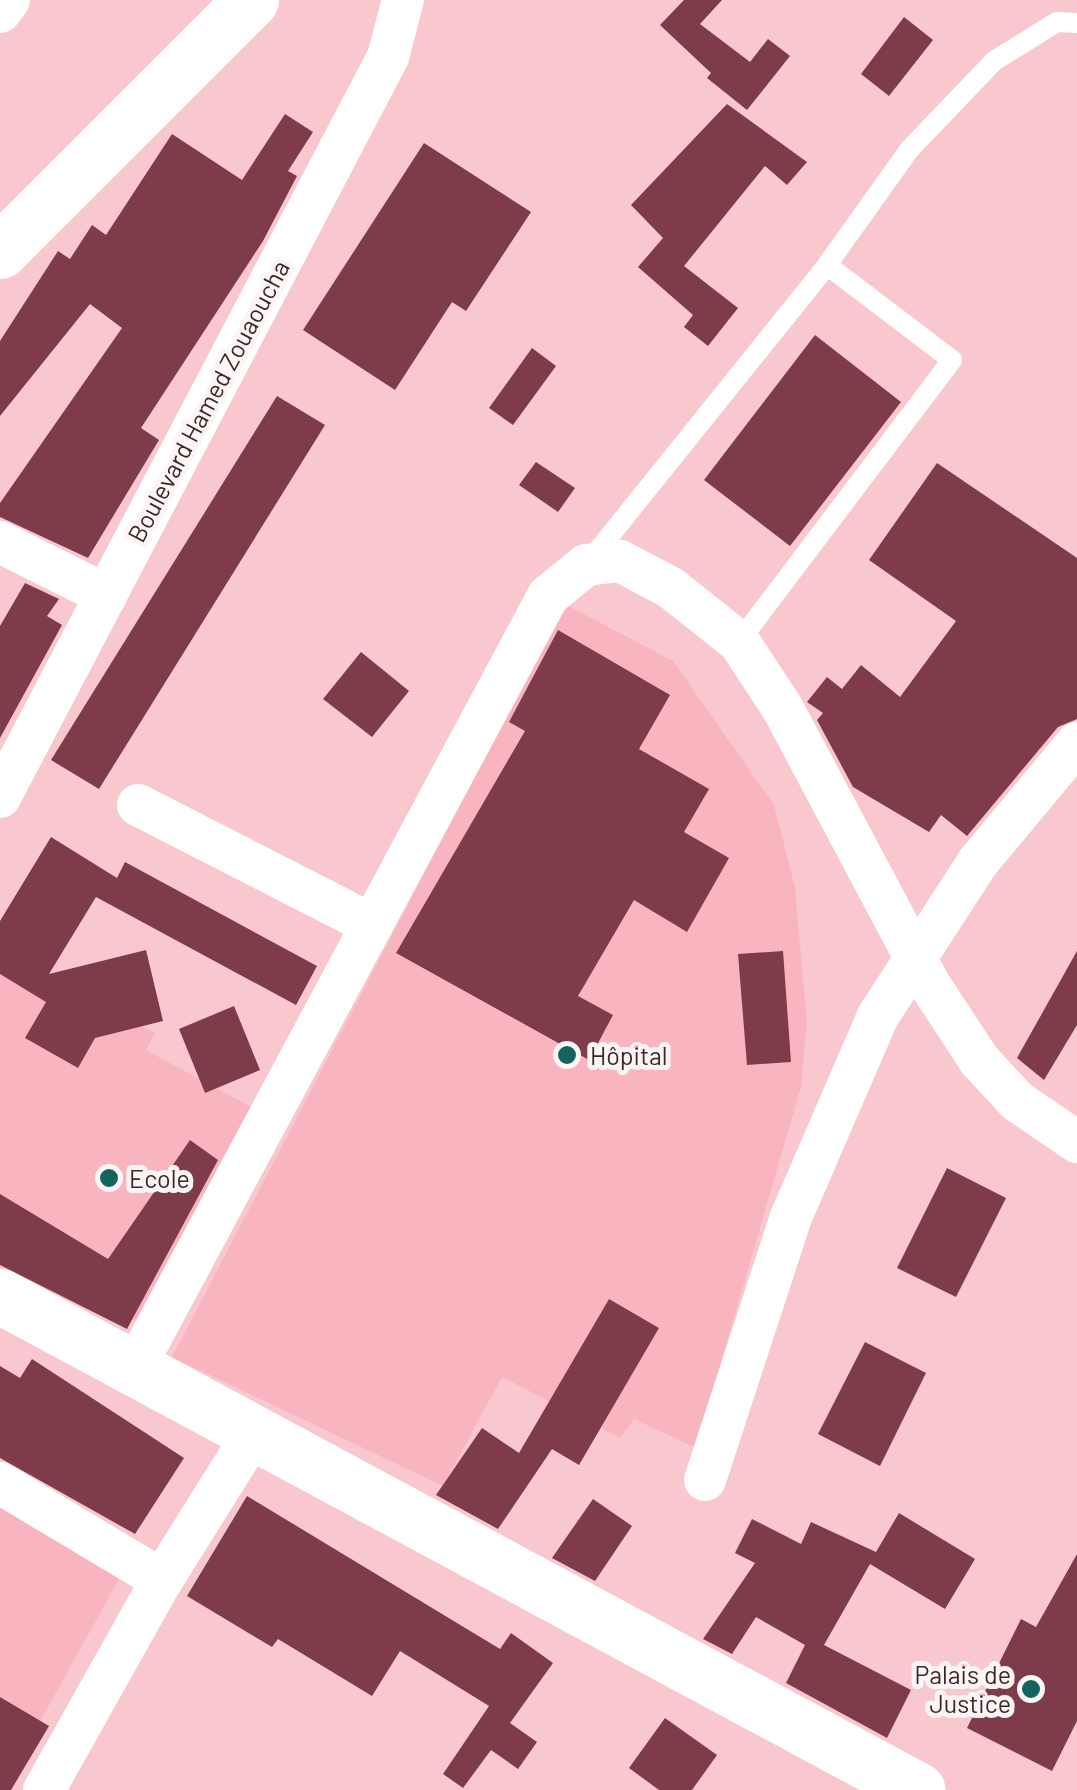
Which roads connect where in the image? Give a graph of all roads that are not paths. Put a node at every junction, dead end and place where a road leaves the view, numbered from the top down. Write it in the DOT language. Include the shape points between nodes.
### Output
graph roads {
  1 [pos="9,0"];
  2 [pos="251,0"];
  3 [pos="404,0"];
  4 [pos="0,12"];
  5 [pos="1077,23"];
  6 [pos="0,250"];
  7 [pos="827,265"];
  8 [pos="0,542"];
  9 [pos="586,565"];
  10 [pos="106,595"];
  11 [pos="739,642"];
  12 [pos="1077,743"];
  13 [pos="0,797"];
  14 [pos="138,804"];
  15 [pos="372,925"];
  16 [pos="916,957"];
  17 [pos="1077,1142"];
  18 [pos="0,1296"];
  19 [pos="135,1367"];
  20 [pos="254,1434"];
  21 [pos="705,1480"];
  22 [pos="0,1483"];
  23 [pos="162,1580"];
  24 [pos="44,1790"];
  25 [pos="918,1790"];
  1 -- 4 [label="street"];
  2 -- 6 [label="main road"];
  3 -- 10 [label="street, Boulevard Hamed Zouaoucha" via="388,58"];
  5 -- 7 [label="lane" via="1057,22 994,61 909,150"];
  7 -- 9 [label="lane"];
  7 -- 11 [label="lane" via="952,360"];
  8 -- 10 [label="street"];
  9 -- 11 [label="street" via="620,561 671,588"];
  9 -- 15 [label="street" via="548,596"];
  10 -- 13 [label="street, Boulevard Hamed Zouaoucha"];
  11 -- 16 [label="street" via="784,709"];
  12 -- 16 [label="street" via="978,862"];
  14 -- 15 [label="street"];
  15 -- 19 [label="street"];
  16 -- 17 [label="street" via="979,1060 1018,1101"];
  16 -- 21 [label="street" via="878,1016 791,1217"];
  18 -- 19 [label="main road"];
  19 -- 20 [label="main road"];
  20 -- 23 [label="street"];
  20 -- 25 [label="main road"];
  22 -- 23 [label="street"];
  23 -- 24 [label="street"];
}
